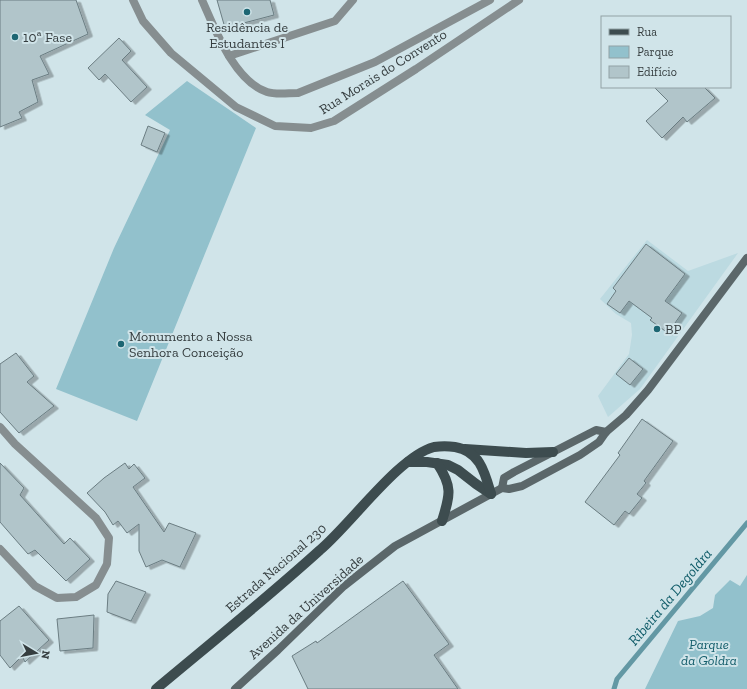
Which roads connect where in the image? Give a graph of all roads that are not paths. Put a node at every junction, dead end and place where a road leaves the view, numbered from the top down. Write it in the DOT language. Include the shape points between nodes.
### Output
graph roads {
  1 [pos="133,0"];
  2 [pos="202,0"];
  3 [pos="353,0"];
  4 [pos="490,0"];
  5 [pos="519,0"];
  6 [pos="229,56"];
  7 [pos="747,258"];
  8 [pos="0,427"];
  9 [pos="606,432"];
  10 [pos="464,448"];
  11 [pos="553,452"];
  12 [pos="408,462"];
  13 [pos="437,463"];
  14 [pos="502,488"];
  15 [pos="491,494"];
  16 [pos="442,521"];
  17 [pos="0,549"];
  18 [pos="156,689"];
  19 [pos="235,689"];
  1 -- 5 [label="street, Rua Morais do Convento" via="143,21 171,53 236,107 275,126 311,128 334,121"];
  2 -- 6 [label="street"];
  3 -- 6 [label="street" via="335,21"];
  4 -- 6 [label="street" via="375,62 298,93 267,92 250,83"];
  7 -- 9 [label="main road, Avenida da Universidade" via="648,390 626,415"];
  8 -- 17 [label="street" via="15,444 96,518 109,538 107,564 96,585 76,597 57,598 35,586"];
  9 -- 11 [label="main road, Avenida da Universidade" via="596,430"];
  9 -- 14 [label="main road, Avenida da Universidade" via="599,442 580,455 522,486"];
  10 -- 11 [label="main road, Estrada Nacional 230" via="526,453"];
  10 -- 12 [label="main road, Estrada Nacional 230" via="436,447 424,450"];
  10 -- 15 [label="main road" via="479,461"];
  11 -- 14 [label="main road, Avenida da Universidade" via="504,478"];
  12 -- 13 [label="main road"];
  12 -- 18 [label="main road, Estrada Nacional 230" via="322,549"];
  13 -- 15 [label="main road" via="458,470"];
  13 -- 16 [label="main road" via="447,480 449,494"];
  14 -- 15 [label="main road, Avenida da Universidade"];
  15 -- 16 [label="main road, Avenida da Universidade"];
  16 -- 19 [label="main road, Avenida da Universidade" via="395,546 344,586"];
}
